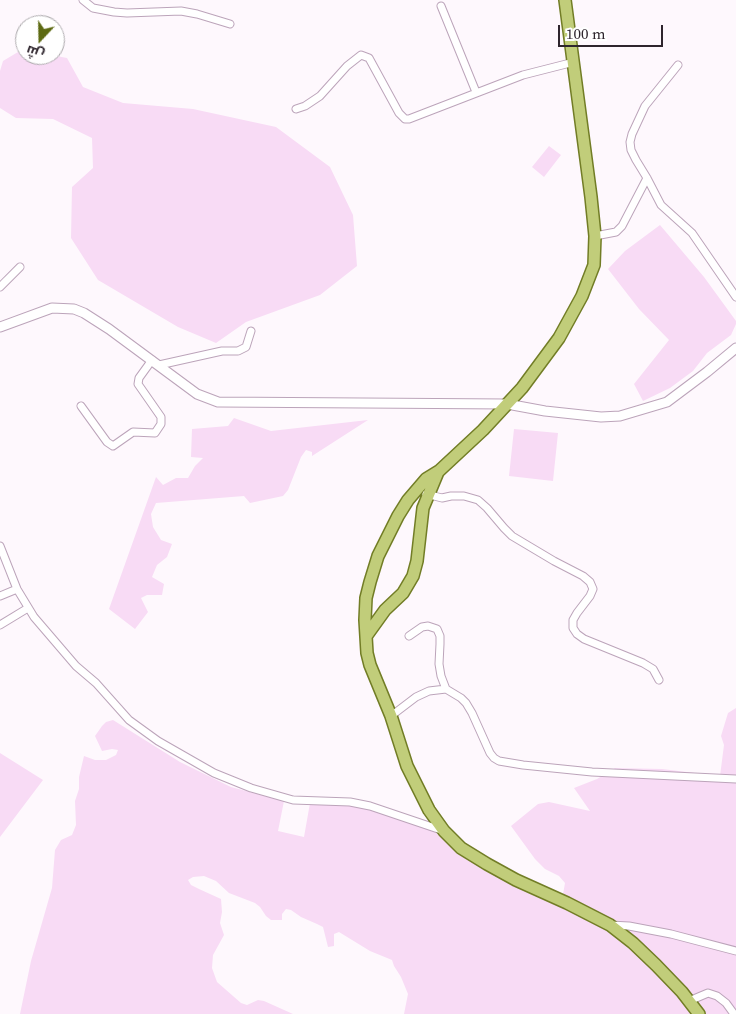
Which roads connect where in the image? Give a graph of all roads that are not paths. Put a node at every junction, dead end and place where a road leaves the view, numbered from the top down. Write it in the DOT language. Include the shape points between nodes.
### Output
graph roads {
  1 [pos="82,0"];
  2 [pos="565,0"];
  3 [pos="440,6"];
  4 [pos="230,24"];
  5 [pos="574,62"];
  6 [pos="678,65"];
  7 [pos="476,92"];
  8 [pos="296,110"];
  9 [pos="647,178"];
  10 [pos="595,236"];
  11 [pos="20,267"];
  12 [pos="0,287"];
  13 [pos="736,297"];
  14 [pos="0,327"];
  15 [pos="251,331"];
  16 [pos="735,350"];
  17 [pos="156,363"];
  18 [pos="507,404"];
  19 [pos="81,406"];
  20 [pos="439,472"];
  21 [pos="418,488"];
  22 [pos="428,495"];
  23 [pos="408,500"];
  24 [pos="423,508"];
  25 [pos="1,551"];
  26 [pos="17,590"];
  27 [pos="0,596"];
  28 [pos="28,608"];
  29 [pos="0,625"];
  30 [pos="367,635"];
  31 [pos="409,636"];
  32 [pos="660,680"];
  33 [pos="446,689"];
  34 [pos="391,716"];
  35 [pos="736,779"];
  36 [pos="444,831"];
  37 [pos="610,926"];
  38 [pos="736,951"];
  39 [pos="688,1001"];
  40 [pos="699,1014"];
  41 [pos="734,1014"];
  1 -- 4 [label="street" via="93,8 114,12 181,12"];
  2 -- 5 [label="main road"];
  3 -- 7 [label="street"];
  5 -- 7 [label="street"];
  5 -- 10 [label="main road"];
  6 -- 9 [label="street" via="645,106 632,134 632,150"];
  7 -- 8 [label="street" via="405,119 369,58 361,56 347,66 320,96"];
  9 -- 10 [label="street" via="622,226 616,232"];
  9 -- 13 [label="street" via="661,205 692,233"];
  10 -- 18 [label="main road" via="594,265 573,314 560,338"];
  11 -- 12 [label="street"];
  14 -- 17 [label="street" via="52,308 74,309 109,329"];
  15 -- 17 [label="street" via="246,347 238,350"];
  16 -- 18 [label="street" via="673,398 637,412 601,417 544,412"];
  17 -- 18 [label="street" via="197,394 218,402"];
  17 -- 19 [label="street" via="139,378 138,384 161,417 155,433 133,432 113,446"];
  18 -- 20 [label="main road"];
  20 -- 21 [label="main road"];
  20 -- 22 [label="main road"];
  21 -- 22 [label="street"];
  21 -- 23 [label="main road"];
  22 -- 24 [label="main road"];
  22 -- 32 [label="street" via="442,498 464,496 478,500 512,536 583,576 593,589 573,620 577,634 584,640 643,663"];
  23 -- 24 [label="main road"];
  23 -- 30 [label="main road" via="385,539 370,582 366,598"];
  24 -- 30 [label="main road" via="413,576 403,593 385,610"];
  25 -- 26 [label="street"];
  26 -- 27 [label="street"];
  26 -- 28 [label="street"];
  28 -- 29 [label="street"];
  28 -- 36 [label="street" via="62,650 130,720 158,741 214,774 290,800 370,806"];
  30 -- 34 [label="main road" via="370,665"];
  31 -- 33 [label="street" via="422,627 436,629 440,636 441,676"];
  33 -- 34 [label="street" via="429,691"];
  33 -- 35 [label="street" via="466,703 490,753 499,760 592,772"];
  34 -- 36 [label="main road" via="408,766 429,810"];
  36 -- 37 [label="main road" via="461,848 487,864"];
  37 -- 38 [label="street" via="671,934"];
  37 -- 39 [label="main road" via="656,964"];
  39 -- 40 [label="main road"];
  39 -- 41 [label="street" via="708,993 722,999"];
}
